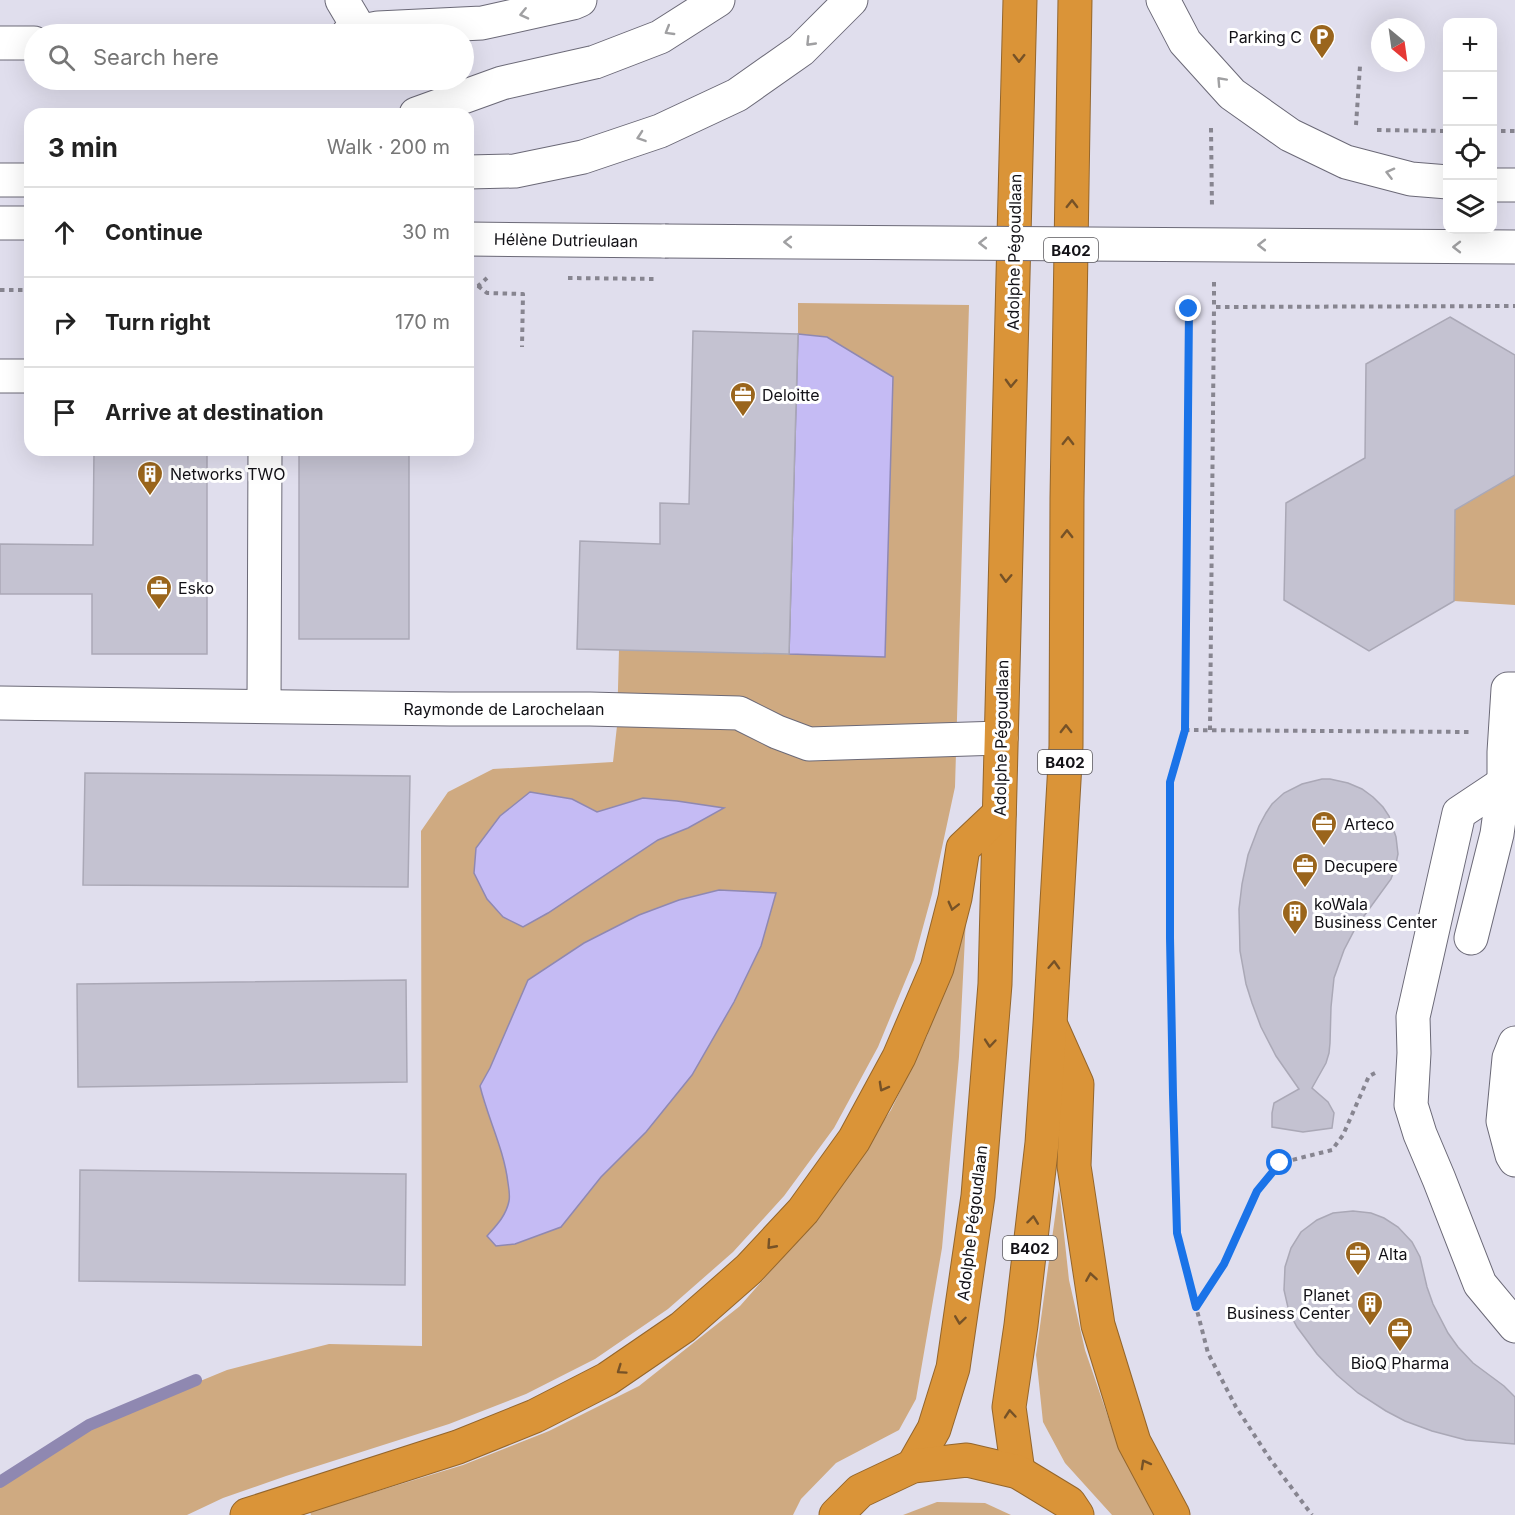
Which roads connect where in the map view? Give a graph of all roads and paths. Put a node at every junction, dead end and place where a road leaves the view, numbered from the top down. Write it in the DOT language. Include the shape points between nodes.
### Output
graph roads {
  1 [pos="342,0"];
  2 [pos="580,0"];
  3 [pos="718,0"];
  4 [pos="850,0"];
  5 [pos="1020,0"];
  6 [pos="1075,0"];
  7 [pos="1163,0"];
  8 [pos="351,24"];
  9 [pos="461,24"];
  10 [pos="0,43"];
  11 [pos="24,43"];
  12 [pos="1360,66"];
  13 [pos="432,108"];
  14 [pos="1211,128"];
  15 [pos="1356,129"];
  16 [pos="1367,130"];
  17 [pos="1443,130"];
  18 [pos="1497,131"];
  19 [pos="1515,131"];
  20 [pos="474,172"];
  21 [pos="0,180"];
  22 [pos="24,180"];
  23 [pos="1443,182"];
  24 [pos="1497,185"];
  25 [pos="1515,185"];
  26 [pos="1212,218"];
  27 [pos="0,223"];
  28 [pos="24,223"];
  29 [pos="474,239"];
  30 [pos="1515,247"];
  31 [pos="1214,274"];
  32 [pos="487,278"];
  33 [pos="474,286"];
  34 [pos="478,286"];
  35 [pos="0,290"];
  36 [pos="24,290"];
  37 [pos="1515,306"];
  38 [pos="1214,307"];
  39 [pos="1189,309"];
  40 [pos="522,347"];
  41 [pos="0,376"];
  42 [pos="24,376"];
  43 [pos="265,456"];
  44 [pos="1511,689"];
  45 [pos="0,703"];
  46 [pos="264,706"];
  47 [pos="1185,730"];
  48 [pos="1210,730"];
  49 [pos="1505,732"];
  50 [pos="1001,738"];
  51 [pos="1510,789"];
  52 [pos="999,814"];
  53 [pos="1471,938"];
  54 [pos="1050,1024"];
  55 [pos="1515,1043"];
  56 [pos="1414,1053"];
  57 [pos="1515,1160"];
  58 [pos="1196,1307"];
  59 [pos="1515,1326"];
  60 [pos="913,1466"];
  61 [pos="1018,1472"];
  62 [pos="247,1515"];
  63 [pos="836,1515"];
  64 [pos="1077,1515"];
  65 [pos="1173,1515"];
  66 [pos="1312,1515"];
  1 -- 8 [label="street"];
  2 -- 9 [label="street, one-way" via="482,23"];
  3 -- 13 [label="street, one-way" via="660,37 595,62 502,82"];
  4 -- 20 [label="street, one-way" via="801,50 737,95 660,131 583,157 514,171"];
  5 -- 50 [label="highway, Adolphe Pégoudlaan, one-way"];
  54 -- 6 [label="highway, B402, one-way" via="1066,746"];
  23 -- 7 [label="street, one-way" via="1411,179 1346,162 1290,135 1233,94 1185,42"];
  10 -- 11 [label="street"];
  12 -- 15 [label="path"];
  14 -- 26 [label="path"];
  16 -- 17 [label="path"];
  18 -- 19 [label="path"];
  21 -- 22 [label="street"];
  24 -- 25 [label="street"];
  27 -- 28 [label="street"];
  30 -- 29 [label="street, Hélène Dutrieulaan, one-way, bridge"];
  31 -- 38 [label="path"];
  32 -- 34 [label="path"];
  33 -- 34 [label="path"];
  34 -- 40 [label="path" via="487,293 523,294"];
  35 -- 36 [label="path"];
  37 -- 38 [label="path"];
  38 -- 48 [label="path"];
  39 -- 47 [label="path"];
  41 -- 42 [label="street"];
  43 -- 46 [label="street"];
  44 -- 49 [label="street"];
  45 -- 46 [label="street, Raymonde de Larochelaan"];
  46 -- 50 [label="street, Raymonde de Larochelaan" via="739,713 809,744"];
  47 -- 48 [label="path"];
  47 -- 58 [label="path" via="1170,782 1172,1073 1177,1233"];
  48 -- 49 [label="path"];
  49 -- 51 [label="street"];
  50 -- 52 [label="highway, Adolphe Pégoudlaan"];
  51 -- 53 [label="street"];
  51 -- 56 [label="street" via="1459,813 1413,1017"];
  52 -- 60 [label="highway, Adolphe Pégoudlaan, one-way" via="994,984 978,1196 953,1368 934,1429"];
  52 -- 62 [label="highway, one-way" via="963,848 937,968 899,1057 854,1140 803,1211 749,1269 682,1327 617,1373 535,1416 458,1447"];
  61 -- 54 [label="highway, B402, one-way" via="1009,1407 1040,1155"];
  65 -- 54 [label="highway, one-way" via="1134,1442 1098,1324 1074,1166 1077,1084"];
  55 -- 57 [label="street" via="1509,1058 1503,1121"];
  56 -- 58 [label="path" via="1369,1076 1343,1136 1332,1150 1280,1163 1257,1191 1224,1264"];
  56 -- 59 [label="street" via="1411,1105 1420,1134 1480,1284"];
  58 -- 66 [label="path" via="1208,1353 1236,1407"];
  60 -- 61 [label="highway" via="967,1460"];
  60 -- 63 [label="highway" via="860,1491"];
  61 -- 64 [label="highway" via="1069,1503"];
}
